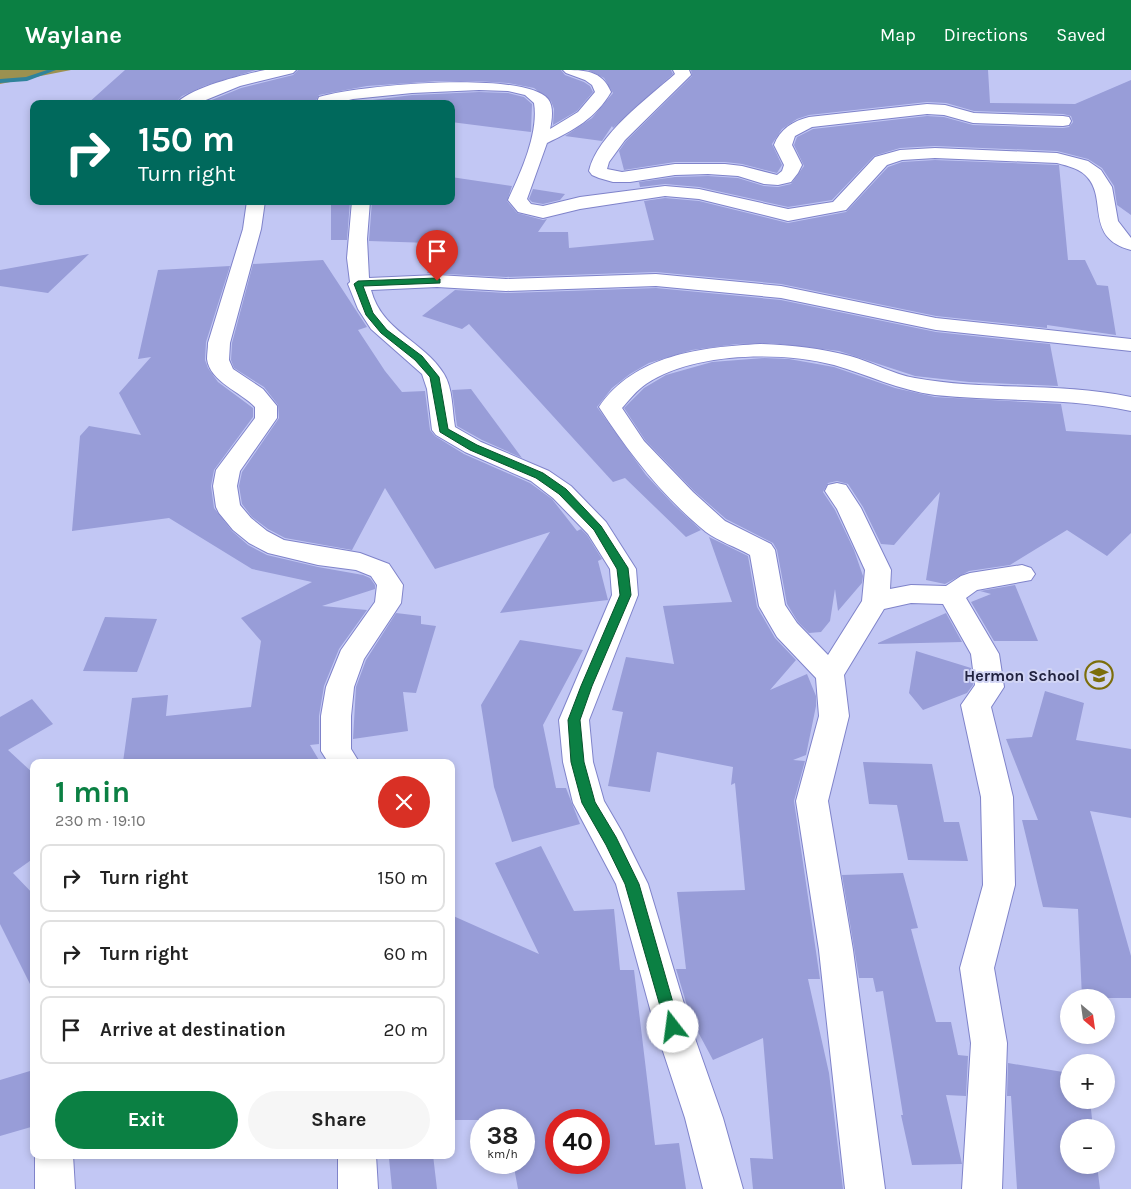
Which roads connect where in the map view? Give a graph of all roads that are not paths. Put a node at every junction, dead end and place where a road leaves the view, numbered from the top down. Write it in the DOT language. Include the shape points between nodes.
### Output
graph roads {
  1 [pos="288,70"];
  2 [pos="571,70"];
  3 [pos="681,70"];
  4 [pos="191,100"];
  5 [pos="325,100"];
  6 [pos="1063,121"];
  7 [pos="538,141"];
  8 [pos="255,205"];
  9 [pos="361,205"];
  10 [pos="1131,244"];
  11 [pos="358,284"];
  12 [pos="1131,345"];
  13 [pos="1131,404"];
  14 [pos="837,491"];
  15 [pos="1022,574"];
  16 [pos="951,595"];
  17 [pos="875,602"];
  18 [pos="830,675"];
  19 [pos="342,759"];
  20 [pos="54,1159"];
  21 [pos="357,1159"];
  22 [pos="55,1189"];
  23 [pos="358,1189"];
  24 [pos="723,1189"];
  25 [pos="865,1189"];
  26 [pos="982,1189"];
  1 -- 4 [label="street" via="252,76"];
  2 -- 7 [label="street" via="601,83 603,92 586,114"];
  3 -- 6 [label="street" via="683,74 627,127 600,162 598,171 629,177 680,169 726,169 768,181 790,174 793,165 783,145 785,136 809,122 927,109 973,118"];
  5 -- 7 [label="street" via="442,82 488,81 526,86 541,100 544,118"];
  7 -- 10 [label="street" via="517,200 525,208 543,212 627,194 665,191 699,194 788,215 839,206 881,161 900,155 935,153 1057,158 1089,168 1099,177 1108,220 1122,241"];
  8 -- 19 [label="street" via="252,229 218,343 218,360 224,374 255,394 266,406 266,418 228,470 225,486 228,507 242,524 277,547 360,562 380,570 390,585 388,603 351,657 340,687 336,751"];
  9 -- 11 [label="street"];
  11 -- 12 [label="street" via="437,281 506,285 656,280 781,292 936,324"];
  11 -- 24 [label="street" via="369,313 435,377 444,430 473,448 540,476 562,492 597,528 623,568 625,595 574,720 578,762 589,803 632,884"];
  13 -- 18 [label="street" via="1075,395 914,384 834,358 797,351 759,349 671,363 638,379 610,407 636,446 684,498 716,527 762,550 772,606 786,630"];
  14 -- 17 [label="street" via="849,508 878,570"];
  15 -- 16 [label="street" via="970,582"];
  16 -- 17 [label="street" via="910,594"];
  16 -- 26 [label="street" via="985,654 990,688 976,705 997,798 999,885 978,968 989,1043"];
  17 -- 18 [label="street"];
  18 -- 25 [label="street" via="834,716 812,801 836,950"];
  20 -- 22 [label="street"];
  21 -- 23 [label="street"];
}
